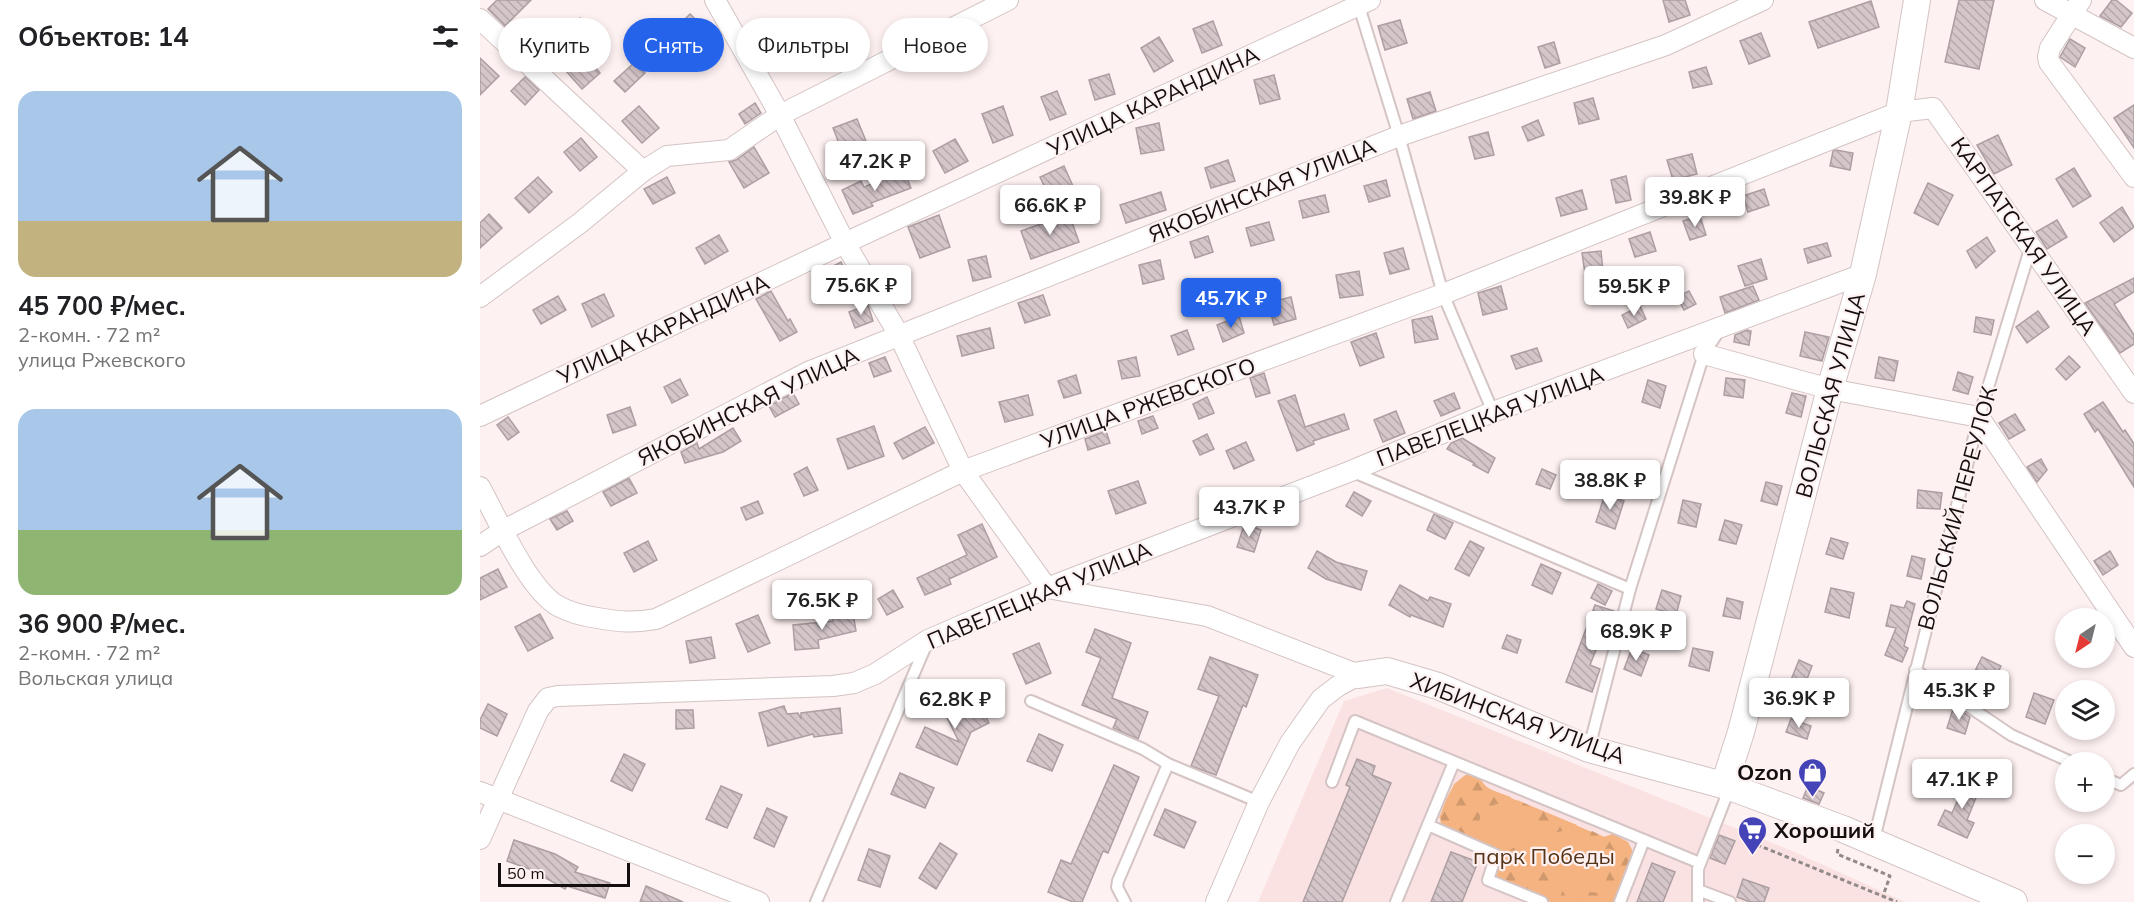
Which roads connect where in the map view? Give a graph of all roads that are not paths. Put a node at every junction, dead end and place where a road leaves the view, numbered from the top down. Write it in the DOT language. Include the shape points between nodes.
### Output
graph roads {
  1 [pos="715,0"];
  2 [pos="1008,0"];
  3 [pos="1763,0"];
  4 [pos="1917,0"];
  5 [pos="2045,0"];
  6 [pos="1362,2"];
  7 [pos="2076,7"];
  8 [pos="480,19"];
  9 [pos="487,40"];
  10 [pos="2134,47"];
  11 [pos="1899,112"];
  12 [pos="780,115"];
  13 [pos="1399,136"];
  14 [pos="643,171"];
  15 [pos="2134,177"];
  16 [pos="845,243"];
  17 [pos="2032,245"];
  18 [pos="1863,274"];
  19 [pos="1443,294"];
  20 [pos="480,297"];
  21 [pos="1721,327"];
  22 [pos="899,335"];
  23 [pos="1704,354"];
  24 [pos="1830,389"];
  25 [pos="2134,393"];
  26 [pos="1493,412"];
  27 [pos="480,416"];
  28 [pos="1979,417"];
  29 [pos="963,471"];
  30 [pos="1351,471"];
  31 [pos="480,487"];
  32 [pos="504,530"];
  33 [pos="480,546"];
  34 [pos="1047,588"];
  35 [pos="1630,589"];
  36 [pos="928,640"];
  37 [pos="2134,647"];
  38 [pos="1915,670"];
  39 [pos="1359,675"];
  40 [pos="1031,701"];
  41 [pos="1589,748"];
  42 [pos="2055,755"];
  43 [pos="1454,762"];
  44 [pos="1168,764"];
  45 [pos="2134,774"];
  46 [pos="1332,782"];
  47 [pos="2115,783"];
  48 [pos="1727,786"];
  49 [pos="480,792"];
  50 [pos="499,798"];
  51 [pos="1258,802"];
  52 [pos="1428,825"];
  53 [pos="480,839"];
  54 [pos="1644,840"];
  55 [pos="1873,843"];
  56 [pos="1700,863"];
  57 [pos="1698,896"];
  58 [pos="759,902"];
  59 [pos="816,902"];
  60 [pos="1125,902"];
  61 [pos="1216,902"];
  62 [pos="1396,902"];
  63 [pos="1542,902"];
  64 [pos="1620,902"];
  65 [pos="1730,902"];
  66 [pos="2014,902"];
  1 -- 12 [label="street"];
  2 -- 12 [label="street"];
  3 -- 13 [label="street, ЯКОБИНСКАЯ УЛИЦА" via="1666,45"];
  4 -- 11 [label="street, ВОЛЬСКАЯ УЛИЦА"];
  5 -- 7 [label="street"];
  6 -- 13 [label="lane"];
  6 -- 16 [label="street, УЛИЦА КАРАНДИНА"];
  7 -- 10 [label="street"];
  7 -- 15 [label="street" via="2048,52 2049,62"];
  8 -- 9 [label="street"];
  9 -- 14 [label="street"];
  11 -- 17 [label="street, КАРПАТСКАЯ УЛИЦА" via="1933,108"];
  11 -- 18 [label="street, ВОЛЬСКАЯ УЛИЦА"];
  11 -- 19 [label="street, УЛИЦА РЖЕВСКОГО"];
  12 -- 14 [label="street" via="729,150 667,156"];
  12 -- 16 [label="street"];
  13 -- 19 [label="lane"];
  13 -- 22 [label="street, ЯКОБИНСКАЯ УЛИЦА"];
  14 -- 20 [label="street"];
  16 -- 22 [label="street"];
  16 -- 27 [label="street, УЛИЦА КАРАНДИНА"];
  17 -- 25 [label="street, КАРПАТСКАЯ УЛИЦА"];
  17 -- 28 [label="lane, ВОЛЬСКИЙ ПЕРЕУЛОК"];
  18 -- 21 [label="street, ПАВЕЛЕЦКАЯ УЛИЦА"];
  18 -- 24 [label="street, ВОЛЬСКАЯ УЛИЦА"];
  19 -- 26 [label="lane"];
  19 -- 29 [label="street, УЛИЦА РЖЕВСКОГО"];
  21 -- 23 [label="lane"];
  21 -- 26 [label="street, ПАВЕЛЕЦКАЯ УЛИЦА"];
  22 -- 29 [label="street"];
  22 -- 32 [label="street, ЯКОБИНСКАЯ УЛИЦА" via="808,372"];
  23 -- 24 [label="street"];
  23 -- 35 [label="lane"];
  24 -- 28 [label="street"];
  24 -- 48 [label="street, ВОЛЬСКАЯ УЛИЦА"];
  26 -- 30 [label="street, ПАВЕЛЕЦКАЯ УЛИЦА"];
  28 -- 37 [label="street"];
  28 -- 38 [label="lane, ВОЛЬСКИЙ ПЕРЕУЛОК"];
  29 -- 32 [label="street, УЛИЦА РЖЕВСКОГО" via="656,619 642,622 589,616 557,605 545,596 526,570"];
  29 -- 34 [label="street"];
  30 -- 34 [label="street, ПАВЕЛЕЦКАЯ УЛИЦА"];
  30 -- 35 [label="lane"];
  31 -- 32 [label="street, УЛИЦА РЖЕВСКОГО"];
  32 -- 33 [label="street, ЯКОБИНСКАЯ УЛИЦА"];
  34 -- 36 [label="street, ПАВЕЛЕЦКАЯ УЛИЦА"];
  34 -- 39 [label="street, ХИБИНСКАЯ УЛИЦА" via="1207,616"];
  35 -- 41 [label="lane"];
  36 -- 50 [label="street, ПАВЕЛЕЦКАЯ УЛИЦА" via="875,674 843,685 548,698 538,711"];
  36 -- 59 [label="lane"];
  38 -- 42 [label="lane" via="2011,735"];
  38 -- 55 [label="lane, ВОЛЬСКИЙ ПЕРЕУЛОК"];
  39 -- 41 [label="street, ХИБИНСКАЯ УЛИЦА" via="1387,671 1438,686"];
  39 -- 51 [label="street" via="1321,699 1290,743"];
  40 -- 44 [label="lane" via="1143,749"];
  41 -- 48 [label="street, ХИБИНСКАЯ УЛИЦА"];
  43 -- 46 [label="lane" via="1355,721"];
  43 -- 52 [label="lane"];
  43 -- 54 [label="lane"];
  44 -- 51 [label="lane"];
  44 -- 60 [label="lane" via="1118,881"];
  45 -- 47 [label="lane" via="2121,785"];
  48 -- 55 [label="street, ХИБИНСКАЯ УЛИЦА"];
  48 -- 56 [label="lane"];
  49 -- 50 [label="street"];
  50 -- 53 [label="street, ПАВЕЛЕЦКАЯ УЛИЦА"];
  50 -- 58 [label="street"];
  51 -- 61 [label="street"];
  52 -- 62 [label="lane"];
  52 -- 63 [label="lane" via="1496,855 1488,880"];
  54 -- 56 [label="lane"];
  54 -- 64 [label="lane"];
  55 -- 66 [label="street, ХИБИНСКАЯ УЛИЦА"];
  56 -- 57 [label="lane"];
  57 -- 65 [label="lane"];
}
